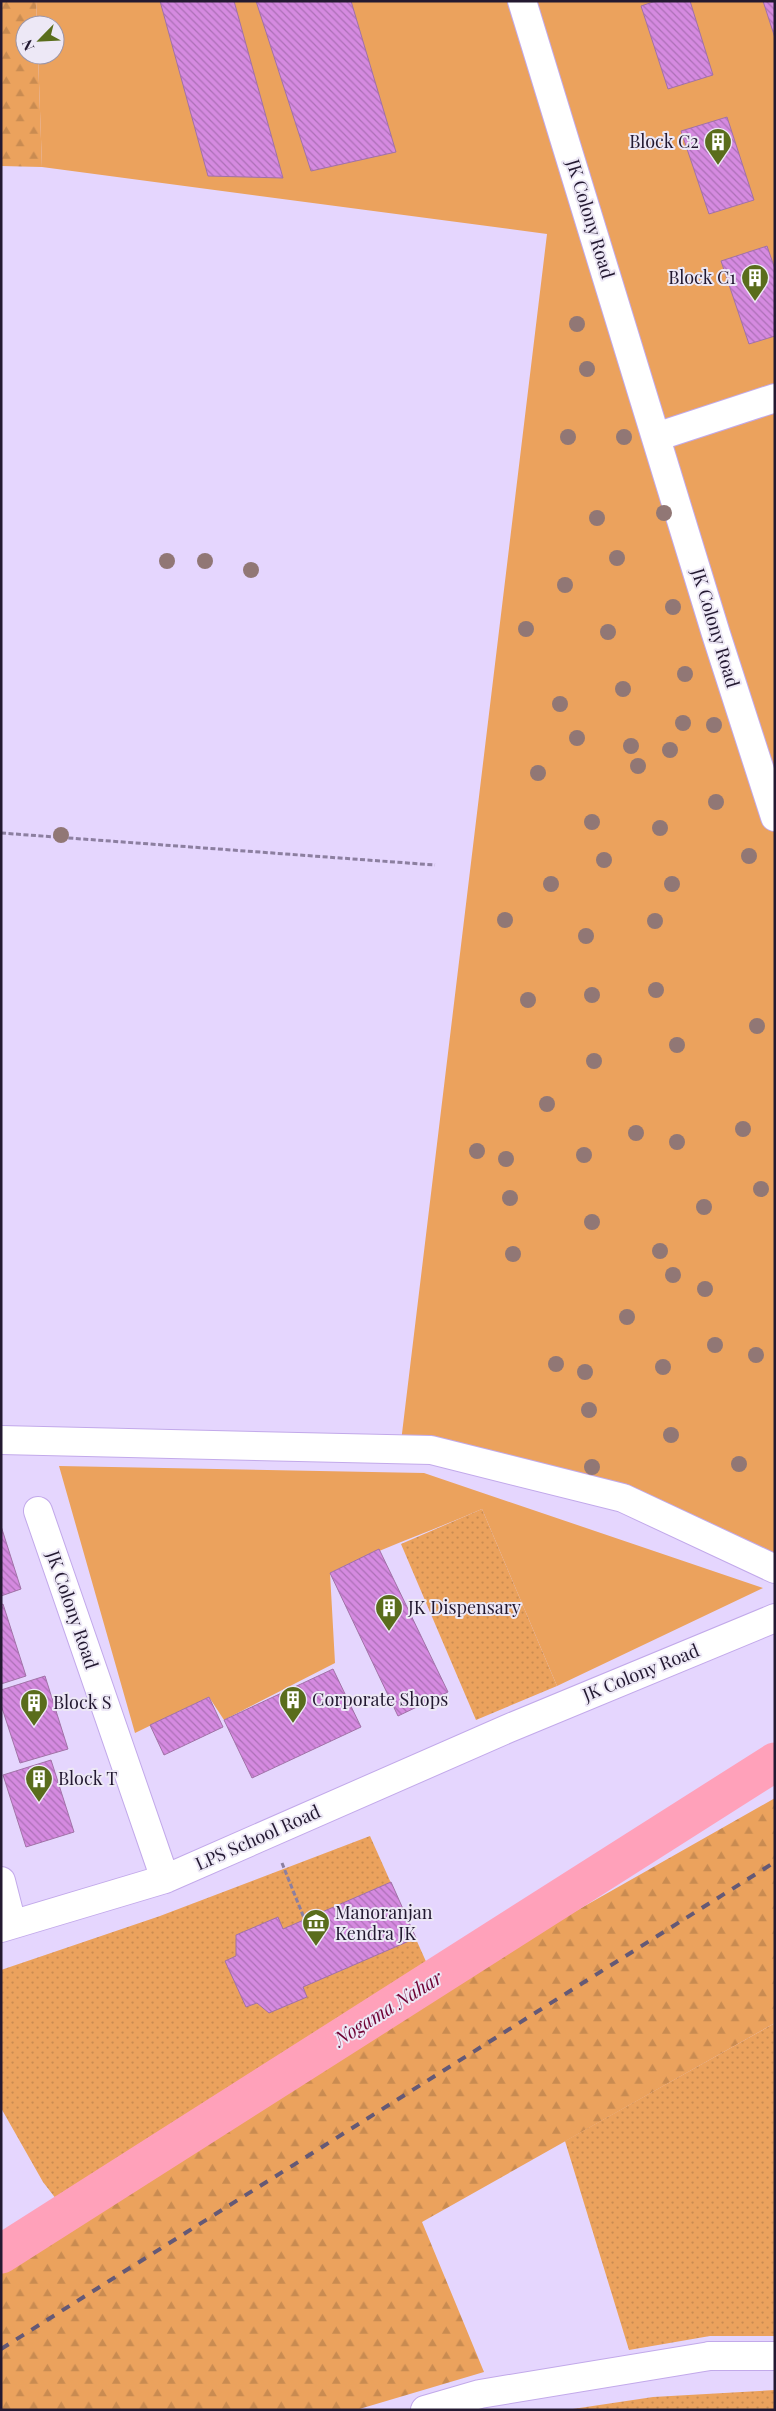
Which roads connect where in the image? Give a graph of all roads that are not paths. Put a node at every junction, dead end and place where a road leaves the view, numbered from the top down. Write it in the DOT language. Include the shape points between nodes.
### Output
graph roads {
  1 [pos="522,1"];
  2 [pos="775,398"];
  3 [pos="656,437"];
  4 [pos="775,817"];
  5 [pos="1,1440"];
  6 [pos="38,1511"];
  7 [pos="775,1569"];
  8 [pos="775,1618"];
  9 [pos="507,1729"];
  10 [pos="165,1879"];
  11 [pos="1,1880"];
  12 [pos="7,1926"];
  13 [pos="775,2356"];
  14 [pos="425,2410"];
  1 -- 3 [label="street, JK Colony Road"];
  2 -- 3 [label="street"];
  3 -- 4 [label="street, JK Colony Road"];
  5 -- 7 [label="street" via="431,1450 623,1498"];
  6 -- 10 [label="street, JK Colony Road"];
  8 -- 9 [label="street, JK Colony Road"];
  9 -- 10 [label="street, LPS School Road"];
  10 -- 12 [label="street, LPS School Road"];
  11 -- 12 [label="street"];
  13 -- 14 [label="street" via="710,2356 480,2394"];
}
